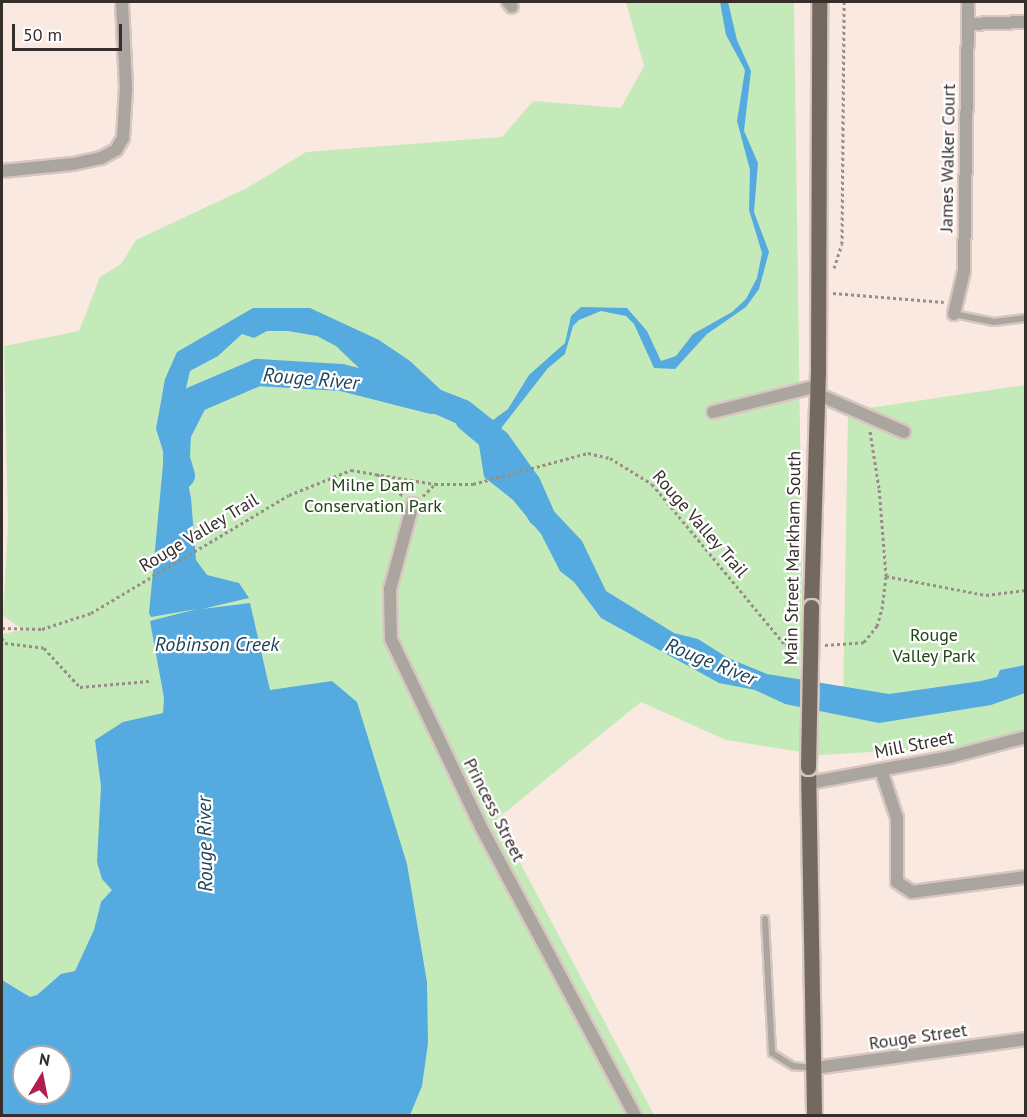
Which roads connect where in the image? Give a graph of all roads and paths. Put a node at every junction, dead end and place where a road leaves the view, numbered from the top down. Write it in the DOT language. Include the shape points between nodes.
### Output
graph roads {
  1 [pos="122,2"];
  2 [pos="819,2"];
  3 [pos="844,2"];
  4 [pos="968,2"];
  5 [pos="1026,22"];
  6 [pos="968,24"];
  7 [pos="2,171"];
  8 [pos="834,267"];
  9 [pos="833,293"];
  10 [pos="955,309"];
  11 [pos="1026,318"];
  12 [pos="817,390"];
  13 [pos="713,412"];
  14 [pos="868,416"];
  15 [pos="904,432"];
  16 [pos="376,472"];
  17 [pos="435,484"];
  18 [pos="413,504"];
  19 [pos="886,576"];
  20 [pos="1026,590"];
  21 [pos="2,628"];
  22 [pos="2,638"];
  23 [pos="808,645"];
  24 [pos="820,645"];
  25 [pos="149,681"];
  26 [pos="1026,737"];
  27 [pos="881,770"];
  28 [pos="809,783"];
  29 [pos="1026,877"];
  30 [pos="765,919"];
  31 [pos="1026,1039"];
  32 [pos="815,1068"];
  33 [pos="635,1116"];
  34 [pos="814,1116"];
  1 -- 7 [label="street" via="126,87 123,138 116,150 73,164"];
  2 -- 12 [label="main road, Main Street Markham South"];
  3 -- 8 [label="path" via="842,244"];
  4 -- 6 [label="street, James Walker Court"];
  5 -- 6 [label="street"];
  6 -- 10 [label="street, James Walker Court" via="964,271"];
  9 -- 10 [label="path"];
  10 -- 11 [label="lane" via="994,322"];
  12 -- 13 [label="street"];
  12 -- 14 [label="street"];
  12 -- 28 [label="main road, Main Street Markham South, bridge"];
  14 -- 15 [label="street"];
  14 -- 19 [label="path"];
  16 -- 17 [label="path, Rouge Valley Trail"];
  16 -- 18 [label="path"];
  16 -- 21 [label="path, Rouge Valley Trail" via="351,470 289,495 68,624 42,629"];
  17 -- 18 [label="path"];
  17 -- 23 [label="path, Rouge Valley Trail" via="473,484 588,453 610,458 652,484 785,645"];
  18 -- 33 [label="street, Princess Street" via="390,589 391,639 481,827"];
  19 -- 20 [label="path" via="986,595"];
  19 -- 24 [label="path" via="878,626 864,642"];
  22 -- 25 [label="path" via="5,643 44,648 80,687"];
  26 -- 27 [label="street, Mill Street"];
  27 -- 28 [label="street, Mill Street"];
  27 -- 29 [label="street" via="897,818 897,882 912,892"];
  28 -- 32 [label="main road, Main Street Markham South"];
  30 -- 32 [label="lane" via="772,1053 793,1066"];
  31 -- 32 [label="street, Rouge Street"];
  32 -- 34 [label="main road, Main Street Markham South"];
}
